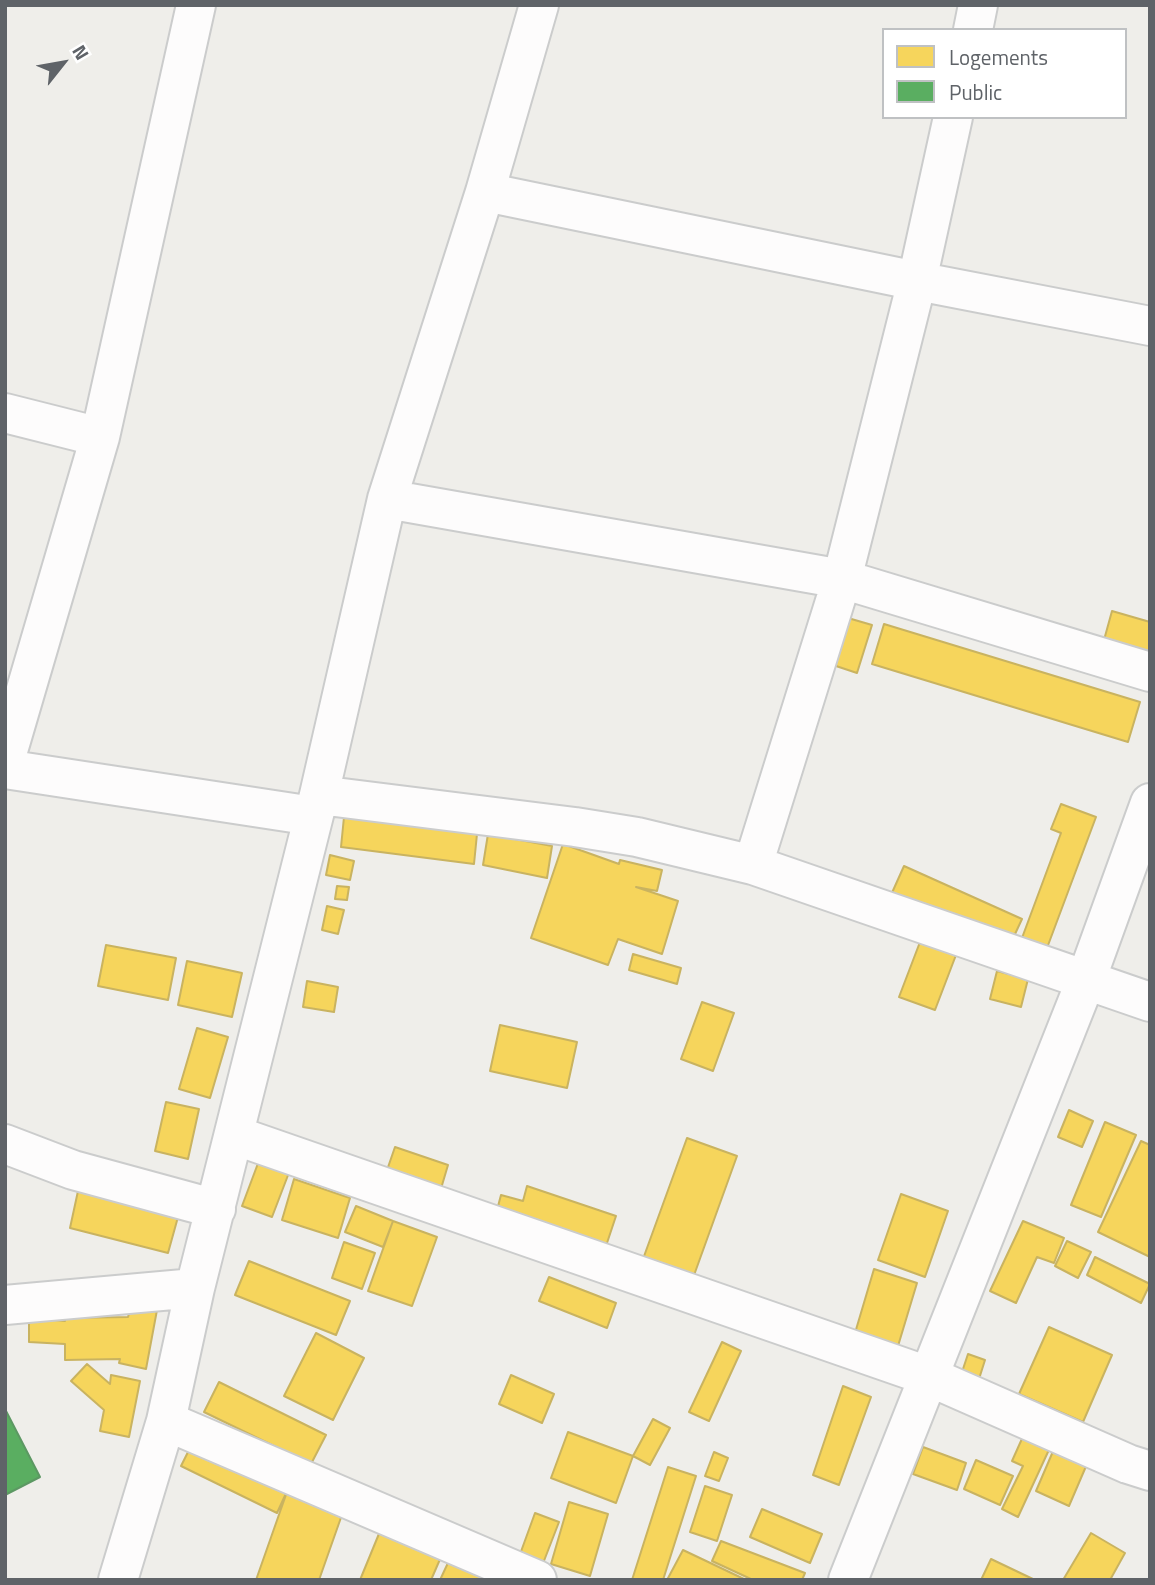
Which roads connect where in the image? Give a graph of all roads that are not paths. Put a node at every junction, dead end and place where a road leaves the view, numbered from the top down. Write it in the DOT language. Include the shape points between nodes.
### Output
graph roads {
  1 [pos="196,5"];
  2 [pos="539,5"];
  3 [pos="978,5"];
  4 [pos="972,28"];
  5 [pos="953,119"];
  6 [pos="485,192"];
  7 [pos="917,281"];
  8 [pos="1150,326"];
  9 [pos="5,413"];
  10 [pos="100,437"];
  11 [pos="387,499"];
  12 [pos="842,579"];
  13 [pos="1150,672"];
  14 [pos="5,761"];
  15 [pos="5,769"];
  16 [pos="1150,803"];
  17 [pos="316,806"];
  18 [pos="753,866"];
  19 [pos="1086,980"];
  20 [pos="1150,1002"];
  21 [pos="234,1135"];
  22 [pos="5,1144"];
  23 [pos="216,1209"];
  24 [pos="195,1288"];
  25 [pos="5,1305"];
  26 [pos="928,1376"];
  27 [pos="166,1421"];
  28 [pos="1150,1471"];
  29 [pos="118,1580"];
  30 [pos="537,1580"];
  31 [pos="848,1580"];
  1 -- 10 [label="street"];
  2 -- 6 [label="street"];
  3 -- 4 [label="street"];
  5 -- 7 [label="street"];
  6 -- 7 [label="street"];
  6 -- 11 [label="street"];
  7 -- 8 [label="street"];
  7 -- 12 [label="street"];
  9 -- 10 [label="street"];
  10 -- 14 [label="street"];
  11 -- 12 [label="street"];
  11 -- 17 [label="street"];
  12 -- 13 [label="street"];
  12 -- 18 [label="street"];
  15 -- 17 [label="street"];
  16 -- 19 [label="street"];
  17 -- 18 [label="street" via="575,827 637,837"];
  17 -- 21 [label="street"];
  18 -- 19 [label="street"];
  19 -- 20 [label="street"];
  19 -- 26 [label="street"];
  21 -- 23 [label="street"];
  21 -- 26 [label="street"];
  22 -- 23 [label="street" via="74,1170"];
  23 -- 24 [label="street"];
  24 -- 25 [label="street"];
  24 -- 27 [label="street"];
  26 -- 28 [label="street"];
  26 -- 31 [label="street"];
  27 -- 29 [label="street"];
  27 -- 30 [label="street"];
}
